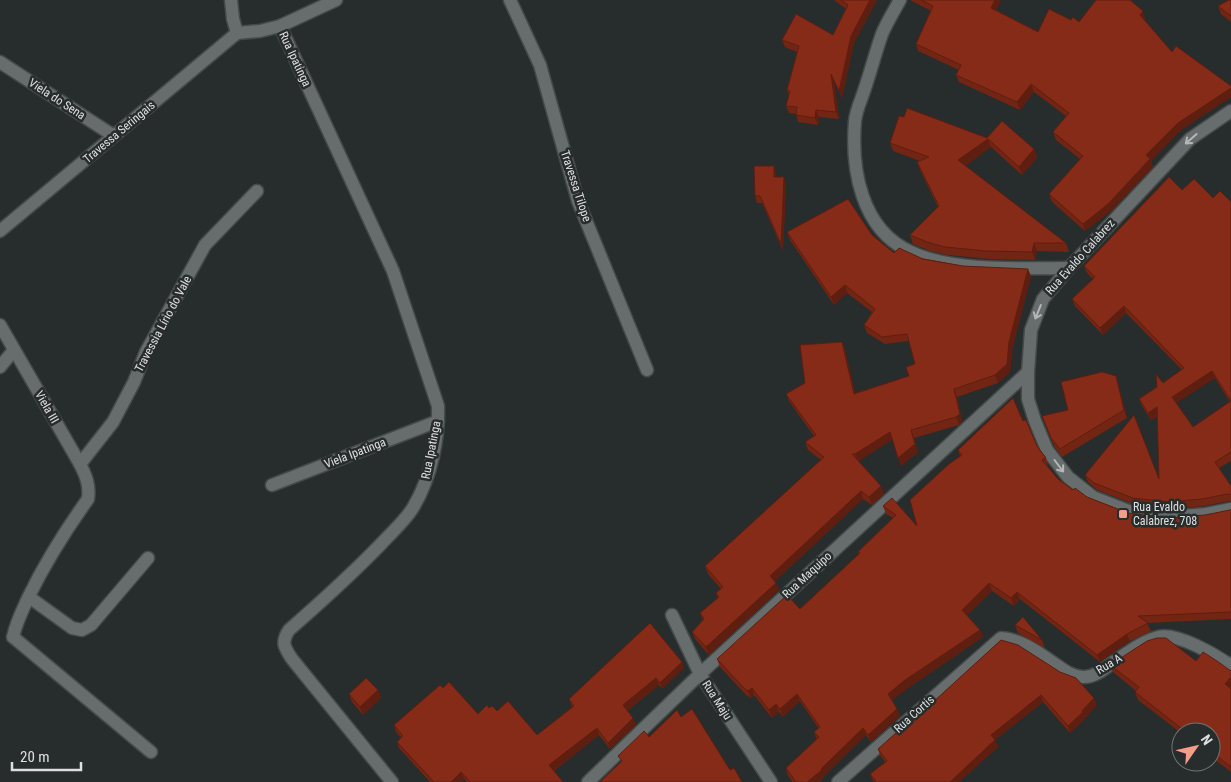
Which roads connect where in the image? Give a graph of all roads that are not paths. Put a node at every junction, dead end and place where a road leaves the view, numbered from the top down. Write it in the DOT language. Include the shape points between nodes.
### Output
graph roads {
  1 [pos="231,0"];
  2 [pos="336,0"];
  3 [pos="510,0"];
  4 [pos="900,0"];
  5 [pos="280,26"];
  6 [pos="237,33"];
  7 [pos="0,62"];
  8 [pos="1231,111"];
  9 [pos="114,136"];
  10 [pos="257,192"];
  11 [pos="0,231"];
  12 [pos="1069,268"];
  13 [pos="0,325"];
  14 [pos="14,350"];
  15 [pos="0,367"];
  16 [pos="647,370"];
  17 [pos="1028,372"];
  18 [pos="438,421"];
  19 [pos="80,464"];
  20 [pos="272,485"];
  21 [pos="1231,509"];
  22 [pos="148,558"];
  23 [pos="29,597"];
  24 [pos="672,615"];
  25 [pos="6,637"];
  26 [pos="990,646"];
  27 [pos="1231,666"];
  28 [pos="700,674"];
  29 [pos="152,752"];
  30 [pos="392,782"];
  31 [pos="588,782"];
  32 [pos="771,782"];
  33 [pos="838,782"];
  1 -- 6 [label="street"];
  2 -- 5 [label="street"];
  3 -- 16 [label="street, Travessa Tilope" via="540,64 578,201"];
  4 -- 12 [label="street" via="883,32 855,119 855,166 871,217 888,237 910,252 933,260 988,268"];
  5 -- 6 [label="street"];
  5 -- 18 [label="street, Rua Ipatinga" via="393,271 438,406"];
  6 -- 9 [label="street, Travessa Seringais"];
  7 -- 9 [label="street, Viela do Sena"];
  8 -- 12 [label="street, Rua Evaldo Calabrez, one-way" via="1190,139"];
  9 -- 11 [label="street, Travessa Seringais"];
  10 -- 19 [label="street, Travessia Lírio do Vale" via="206,245 146,352 113,422"];
  12 -- 17 [label="street, Rua Evaldo Calabrez, one-way" via="1044,299 1031,330"];
  13 -- 14 [label="street, Viela III"];
  14 -- 15 [label="street"];
  14 -- 19 [label="street, Viela III"];
  17 -- 21 [label="street, Rua Evaldo Calabrez, one-way" via="1028,399 1047,450 1068,477 1093,496 1134,513 1171,517"];
  17 -- 28 [label="street, Rua Maquipo"];
  18 -- 20 [label="street, Viela Ipatinga"];
  18 -- 30 [label="street, Rua Ipatinga" via="424,485 414,508 353,573 289,630 283,641 292,659"];
  19 -- 23 [label="street, Viela III" via="86,477 88,499 60,538 34,582"];
  22 -- 23 [label="street" via="91,625 82,630 72,628"];
  23 -- 25 [label="street"];
  24 -- 28 [label="street, Rua Maju"];
  25 -- 29 [label="street"];
  26 -- 27 [label="street, Rua A" via="1001,638 1018,641 1070,674 1083,677 1099,673 1145,642 1168,636 1203,649"];
  26 -- 33 [label="street, Rua Cortis"];
  28 -- 31 [label="street, Rua Maquipo"];
  28 -- 32 [label="street, Rua Maju"];
}
